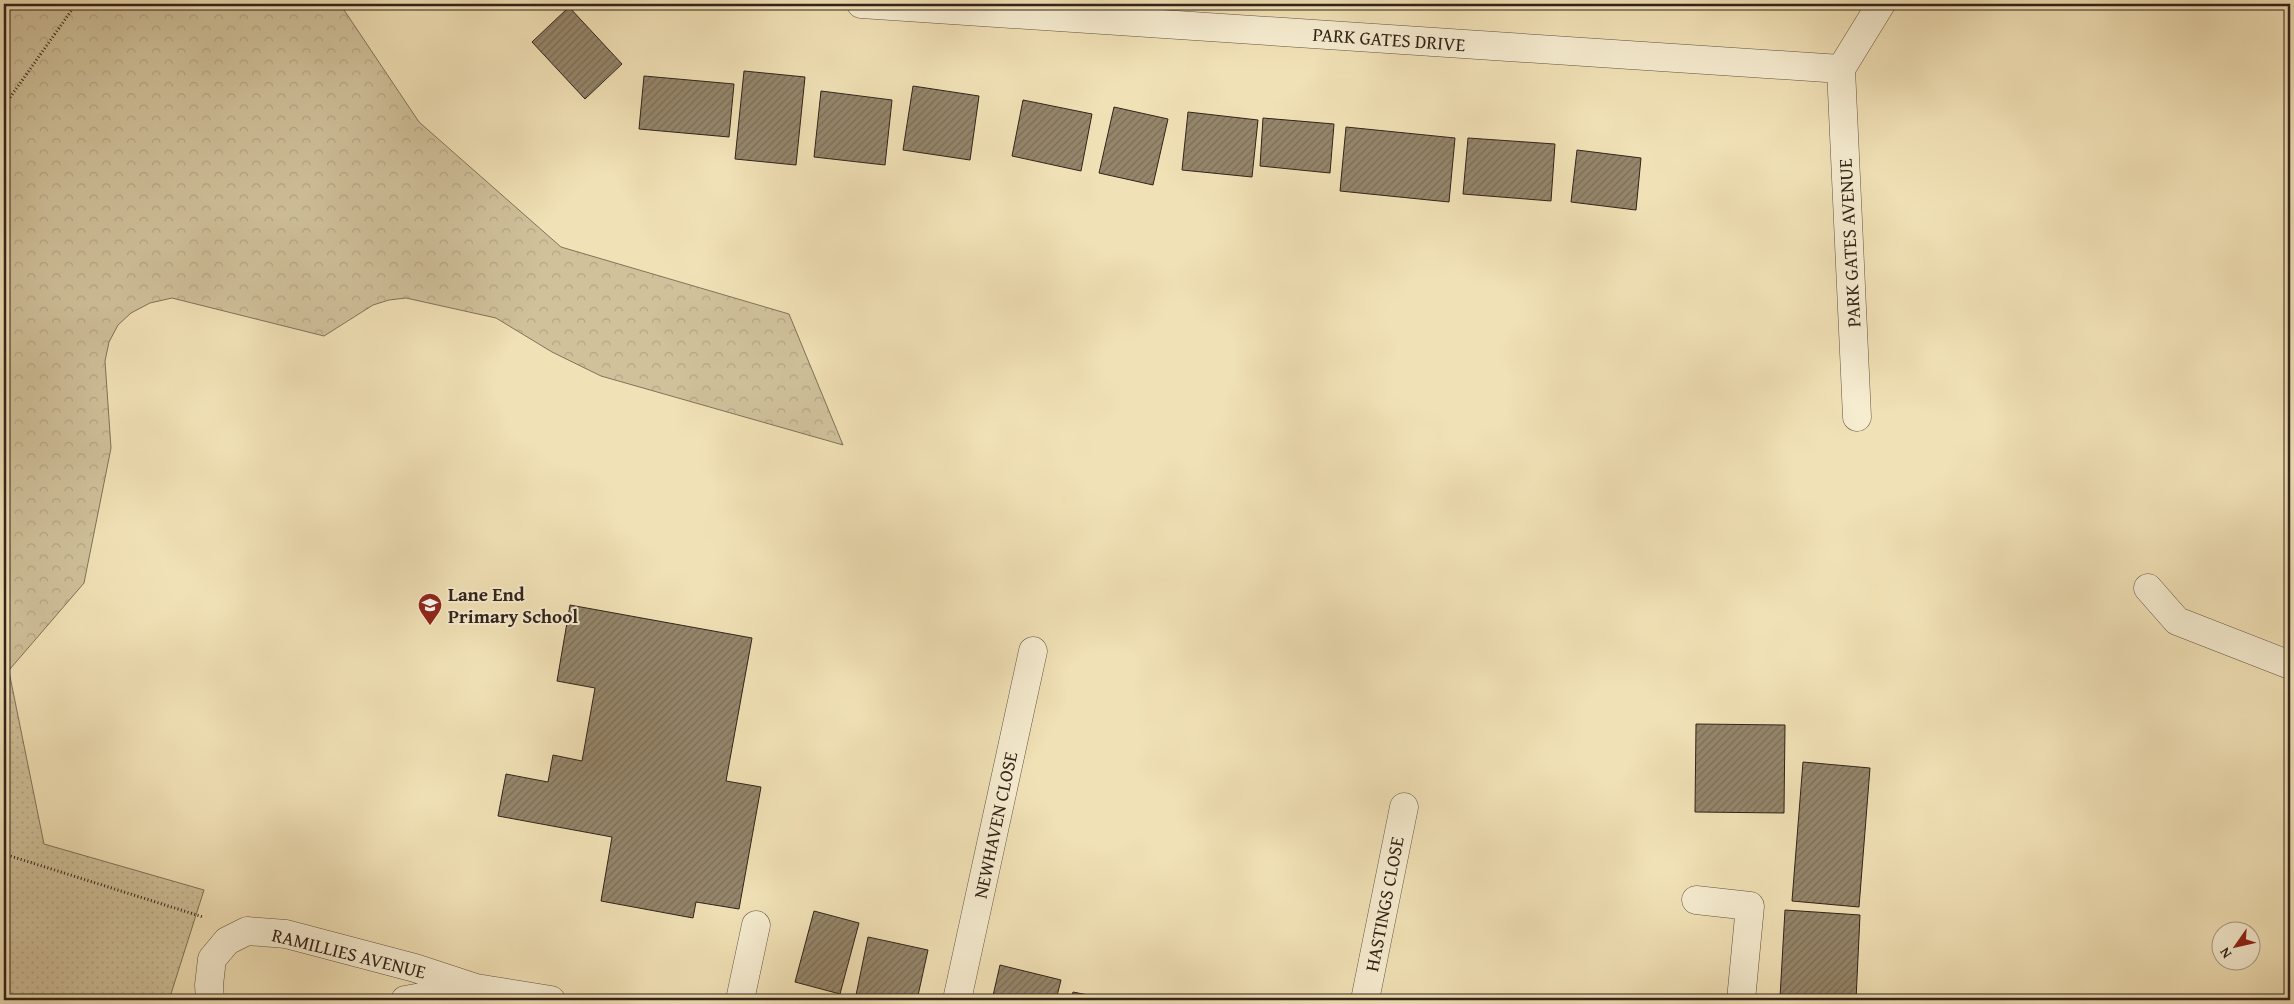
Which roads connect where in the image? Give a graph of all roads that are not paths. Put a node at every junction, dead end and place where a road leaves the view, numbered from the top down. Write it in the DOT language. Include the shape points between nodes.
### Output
graph roads {
  1 [pos="861,4"];
  2 [pos="1881,4"];
  3 [pos="1841,69"];
  4 [pos="1857,417"];
  5 [pos="2148,588"];
  6 [pos="1033,650"];
  7 [pos="2290,665"];
  8 [pos="1404,807"];
  9 [pos="1696,900"];
  10 [pos="756,925"];
  11 [pos="476,988"];
  12 [pos="210,1000"];
  13 [pos="405,1000"];
  14 [pos="551,1000"];
  15 [pos="740,1000"];
  16 [pos="957,1000"];
  17 [pos="1365,1000"];
  18 [pos="1741,1000"];
  1 -- 3 [label="street, PARK GATES DRIVE"];
  2 -- 3 [label="street"];
  3 -- 4 [label="street, PARK GATES AVENUE"];
  5 -- 7 [label="street" via="2176,621"];
  6 -- 16 [label="street, NEWHAVEN CLOSE"];
  8 -- 17 [label="street, HASTINGS CLOSE"];
  9 -- 18 [label="street" via="1750,906"];
  10 -- 15 [label="street"];
  11 -- 12 [label="street, RAMILLIES AVENUE" via="415,968 286,934 246,930 227,941 212,960"];
  11 -- 13 [label="street, RAMILLIES AVENUE"];
  11 -- 14 [label="street, RAMILLIES AVENUE"];
}
